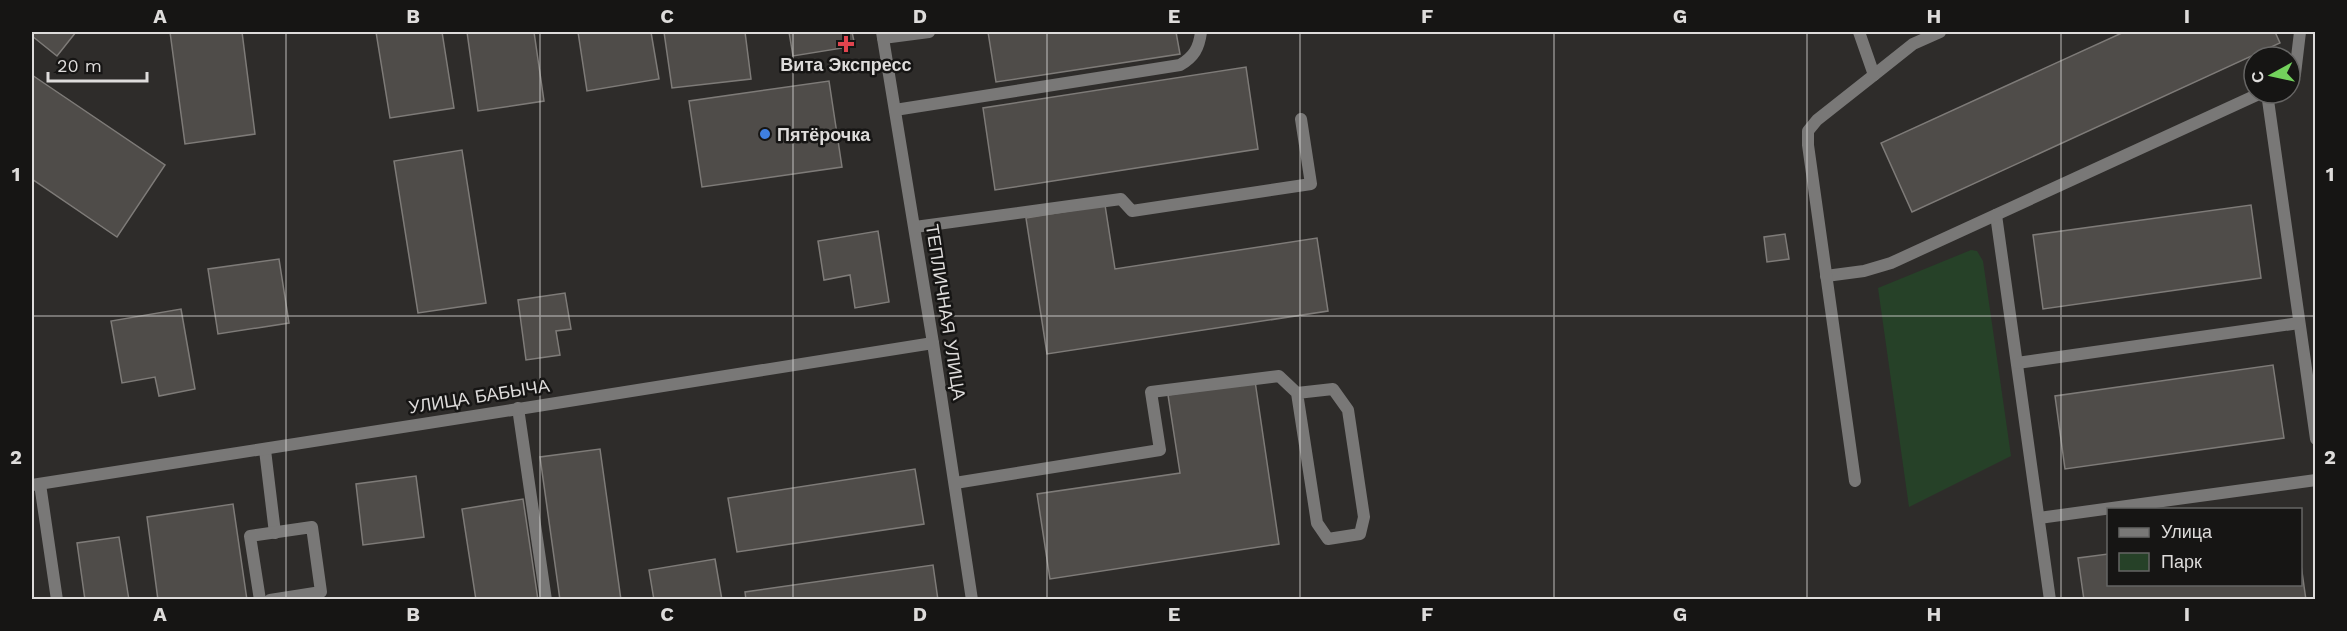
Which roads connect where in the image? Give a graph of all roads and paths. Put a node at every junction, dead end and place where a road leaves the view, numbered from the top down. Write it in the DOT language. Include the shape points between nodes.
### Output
graph roads {
  1 [pos="929,32"];
  2 [pos="1201,32"];
  3 [pos="1859,32"];
  4 [pos="1940,32"];
  5 [pos="883,35"];
  6 [pos="1874,75"];
  7 [pos="2242,101"];
  8 [pos="2269,105"];
  9 [pos="895,110"];
  10 [pos="1301,119"];
  11 [pos="1996,215"];
  12 [pos="915,227"];
  13 [pos="1826,276"];
  14 [pos="2299,323"];
  15 [pos="933,344"];
  16 [pos="2017,363"];
  17 [pos="1296,393"];
  18 [pos="518,408"];
  19 [pos="2316,439"];
  20 [pos="265,450"];
  21 [pos="2316,480"];
  22 [pos="1855,481"];
  23 [pos="955,483"];
  24 [pos="36,484"];
  25 [pos="2112,508"];
  26 [pos="2107,509"];
  27 [pos="2039,518"];
  28 [pos="275,533"];
  29 [pos="57,600"];
  30 [pos="260,600"];
  31 [pos="270,600"];
  32 [pos="546,600"];
  33 [pos="972,600"];
  34 [pos="2050,600"];
  1 -- 5 [label="street"];
  2 -- 9 [label="street" via="1192,58 1180,65"];
  3 -- 6 [label="street"];
  4 -- 6 [label="street" via="1913,44"];
  5 -- 9 [label="street, ТЕПЛИЧНАЯ УЛИЦА"];
  6 -- 13 [label="street" via="1808,131"];
  7 -- 11 [label="street"];
  8 -- 14 [label="street"];
  9 -- 12 [label="street, ТЕПЛИЧНАЯ УЛИЦА"];
  10 -- 12 [label="street" via="1311,184 1132,211 1120,198"];
  11 -- 13 [label="street" via="1884,266"];
  11 -- 16 [label="street"];
  12 -- 15 [label="street, ТЕПЛИЧНАЯ УЛИЦА"];
  13 -- 22 [label="street"];
  14 -- 16 [label="street"];
  14 -- 19 [label="street"];
  15 -- 18 [label="street, УЛИЦА БАБЫЧА"];
  15 -- 23 [label="street, ТЕПЛИЧНАЯ УЛИЦА"];
  16 -- 27 [label="street"];
  17 -- 17 [label="street" via="1317,523 1328,539 1360,534 1364,517 1348,410 1333,389"];
  17 -- 23 [label="street" via="1279,376 1151,392 1160,450"];
  18 -- 20 [label="street, УЛИЦА БАБЫЧА"];
  18 -- 32 [label="street"];
  20 -- 24 [label="street, УЛИЦА БАБЫЧА"];
  20 -- 28 [label="street"];
  21 -- 25 [label="street"];
  23 -- 33 [label="street, ТЕПЛИЧНАЯ УЛИЦА"];
  24 -- 29 [label="street"];
  26 -- 27 [label="street"];
  27 -- 34 [label="street"];
  28 -- 30 [label="street" via="250,536"];
  28 -- 31 [label="street" via="312,527 321,592"];
}
